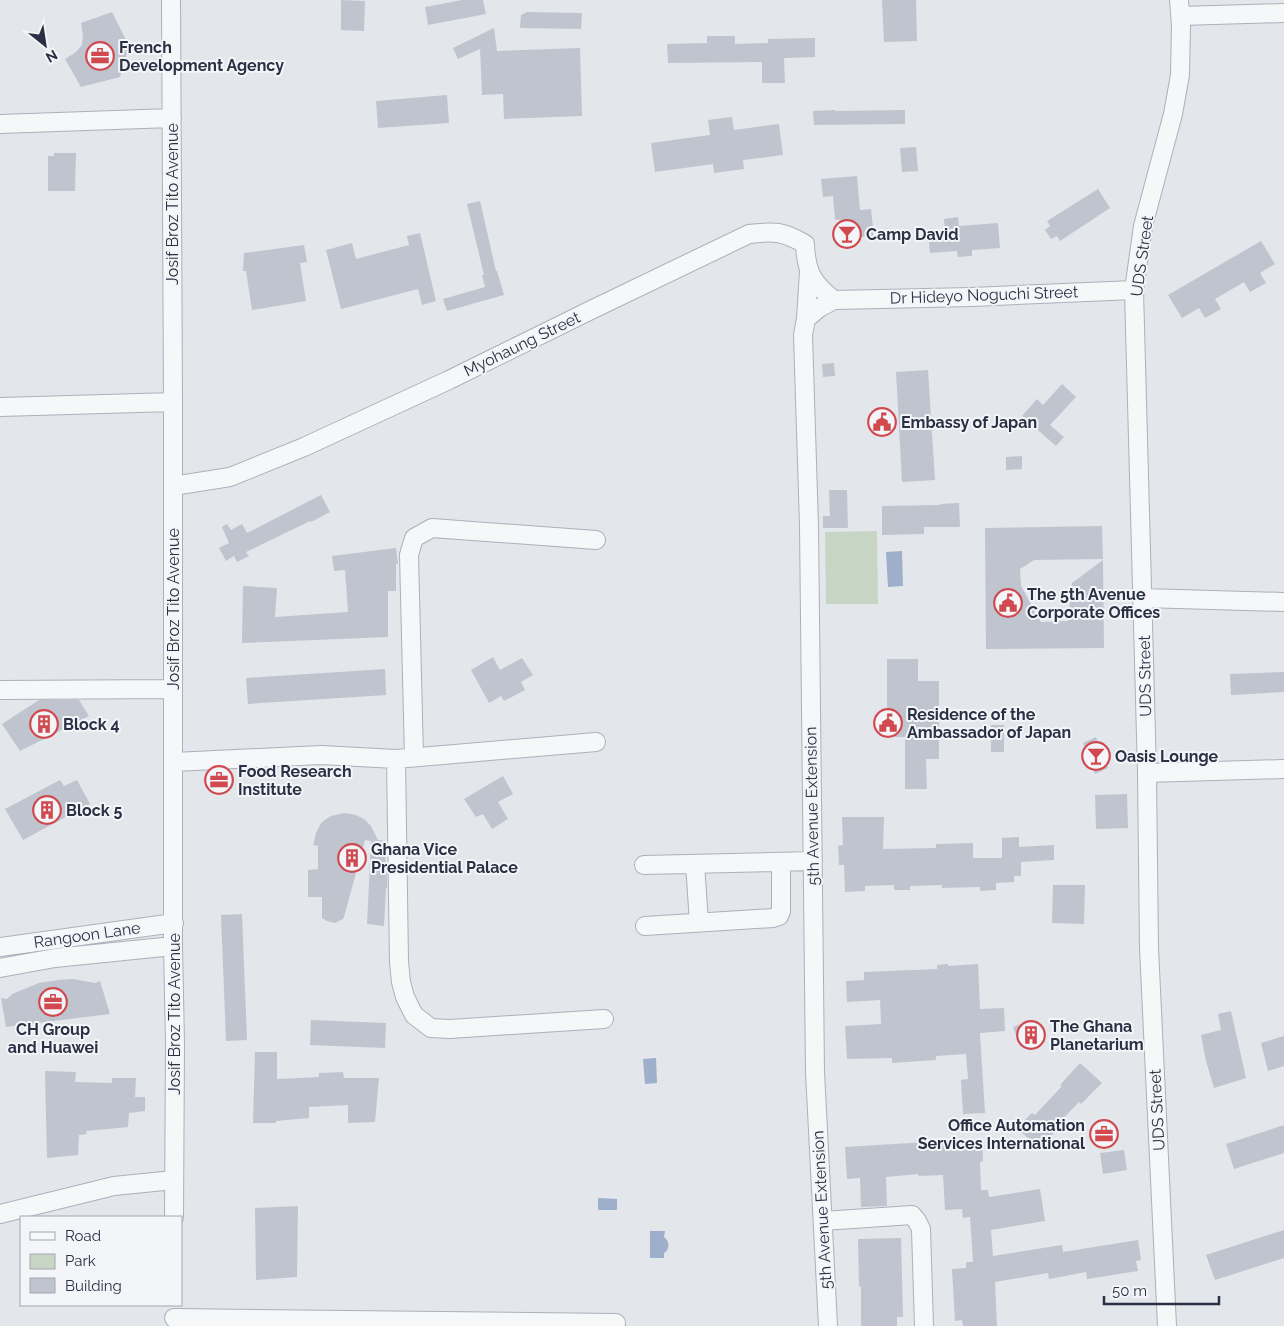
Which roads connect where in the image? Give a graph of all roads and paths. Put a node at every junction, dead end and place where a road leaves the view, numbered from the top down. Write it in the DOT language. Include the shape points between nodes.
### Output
graph roads {
  1 [pos="171,0"];
  2 [pos="1180,8"];
  3 [pos="1284,13"];
  4 [pos="172,118"];
  5 [pos="0,124"];
  6 [pos="809,271"];
  7 [pos="1134,290"];
  8 [pos="834,300"];
  9 [pos="806,319"];
  10 [pos="173,402"];
  11 [pos="0,407"];
  12 [pos="174,486"];
  13 [pos="596,540"];
  14 [pos="1143,598"];
  15 [pos="1284,602"];
  16 [pos="173,689"];
  17 [pos="0,690"];
  18 [pos="596,742"];
  19 [pos="414,757"];
  20 [pos="396,760"];
  21 [pos="174,762"];
  22 [pos="1284,769"];
  23 [pos="1147,773"];
  24 [pos="813,861"];
  25 [pos="781,862"];
  26 [pos="695,864"];
  27 [pos="644,866"];
  28 [pos="699,922"];
  29 [pos="174,923"];
  30 [pos="645,926"];
  31 [pos="173,946"];
  32 [pos="0,947"];
  33 [pos="0,968"];
  34 [pos="604,1019"];
  35 [pos="174,1180"];
  36 [pos="0,1214"];
  37 [pos="174,1216"];
  38 [pos="823,1221"];
  39 [pos="174,1316"];
  40 [pos="616,1323"];
  41 [pos="828,1326"];
  42 [pos="924,1326"];
  43 [pos="1167,1326"];
  1 -- 4 [label="street, Josif Broz Tito Avenue"];
  2 -- 3 [label="street"];
  2 -- 7 [label="street, UDS Street" via="1180,75 1174,114 1144,226"];
  4 -- 5 [label="street"];
  4 -- 10 [label="street, Josif Broz Tito Avenue"];
  6 -- 8 [label="street, Myohaung Street" via="820,288"];
  6 -- 9 [label="street, 5th Avenue Extension"];
  6 -- 12 [label="street, Myohaung Street" via="806,244 788,234 771,231 749,234 304,447 230,477"];
  7 -- 8 [label="street, Dr Hideyo Noguchi Street"];
  7 -- 14 [label="street, UDS Street"];
  8 -- 9 [label="street"];
  9 -- 24 [label="street, 5th Avenue Extension" via="803,335"];
  10 -- 11 [label="street"];
  10 -- 12 [label="street, Josif Broz Tito Avenue"];
  12 -- 16 [label="street, Josif Broz Tito Avenue"];
  13 -- 19 [label="street" via="432,528 414,538 409,555"];
  14 -- 15 [label="street"];
  14 -- 23 [label="street, UDS Street"];
  16 -- 17 [label="street"];
  16 -- 21 [label="street, Josif Broz Tito Avenue"];
  18 -- 19 [label="street"];
  19 -- 20 [label="street"];
  20 -- 21 [label="street" via="321,755"];
  20 -- 34 [label="street" via="399,962 405,998 414,1015 431,1028 450,1029"];
  21 -- 29 [label="street, Josif Broz Tito Avenue"];
  22 -- 23 [label="street"];
  23 -- 43 [label="street, UDS Street" via="1149,948"];
  24 -- 25 [label="street"];
  24 -- 38 [label="street, 5th Avenue Extension" via="815,1072"];
  25 -- 26 [label="street"];
  25 -- 28 [label="street" via="779,916"];
  26 -- 27 [label="street"];
  26 -- 28 [label="street"];
  28 -- 30 [label="street"];
  29 -- 31 [label="street, Josif Broz Tito Avenue"];
  29 -- 32 [label="street, Rangoon Lane"];
  31 -- 33 [label="street, Rangoon Lane" via="55,958"];
  31 -- 35 [label="street, Josif Broz Tito Avenue"];
  35 -- 36 [label="street" via="114,1186"];
  35 -- 37 [label="street, Josif Broz Tito Avenue"];
  38 -- 41 [label="street, 5th Avenue Extension"];
  38 -- 42 [label="street" via="912,1215 918,1221 921,1229"];
  39 -- 40 [label="street"];
}
